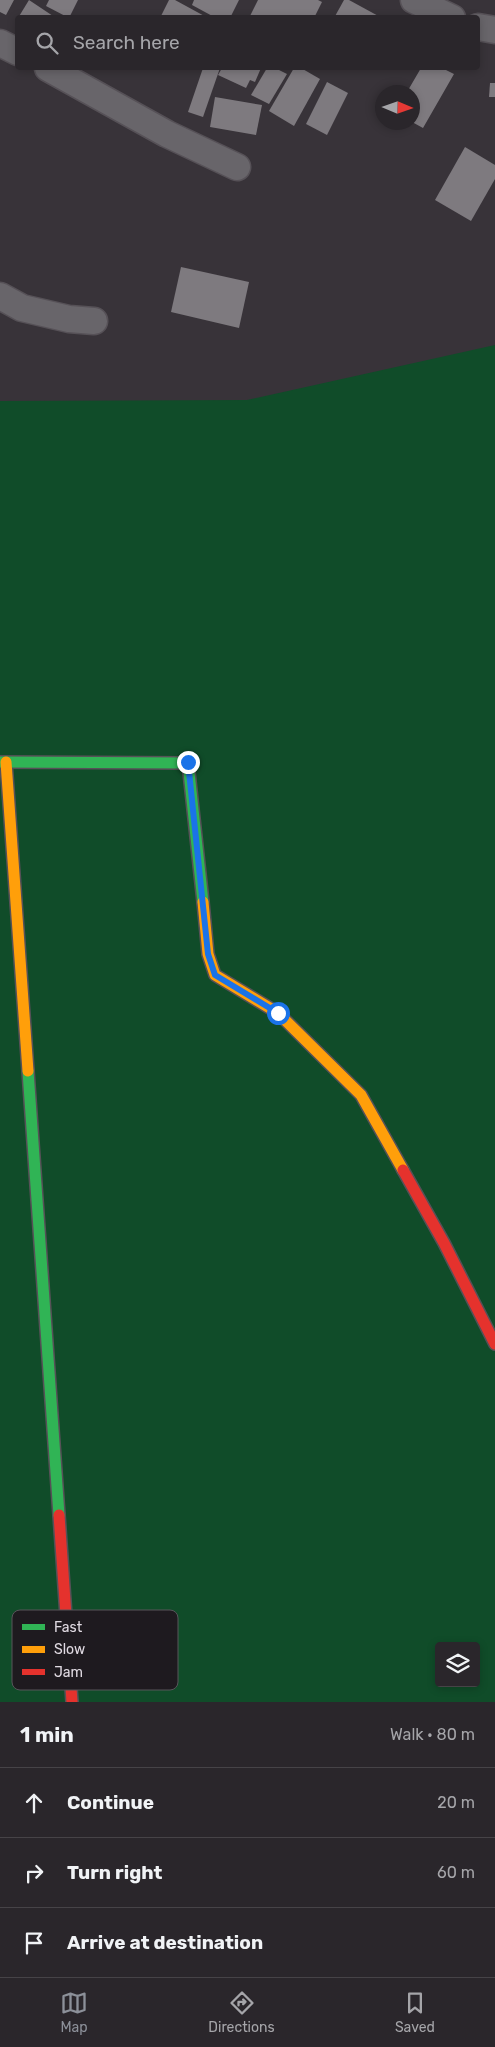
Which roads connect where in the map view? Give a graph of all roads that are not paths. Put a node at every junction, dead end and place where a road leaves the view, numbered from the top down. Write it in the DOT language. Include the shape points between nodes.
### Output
graph roads {
  1 [pos="414,0"];
  2 [pos="446,15"];
  3 [pos="480,27"];
  4 [pos="495,30"];
  5 [pos="0,43"];
  6 [pos="15,50"];
  7 [pos="52,70"];
  8 [pos="236,167"];
  9 [pos="0,296"];
  10 [pos="94,321"];
  11 [pos="3,762"];
  12 [pos="495,1344"];
  13 [pos="65,1610"];
  1 -- 2 [label="street"];
  3 -- 4 [label="street"];
  5 -- 6 [label="street"];
  7 -- 8 [label="street" via="167,134"];
  9 -- 10 [label="street" via="22,308"];
  11 -- 12 [label="street" via="188,762 208,954 215,975 278,1013 361,1095 444,1243"];
  11 -- 13 [label="street"];
}
